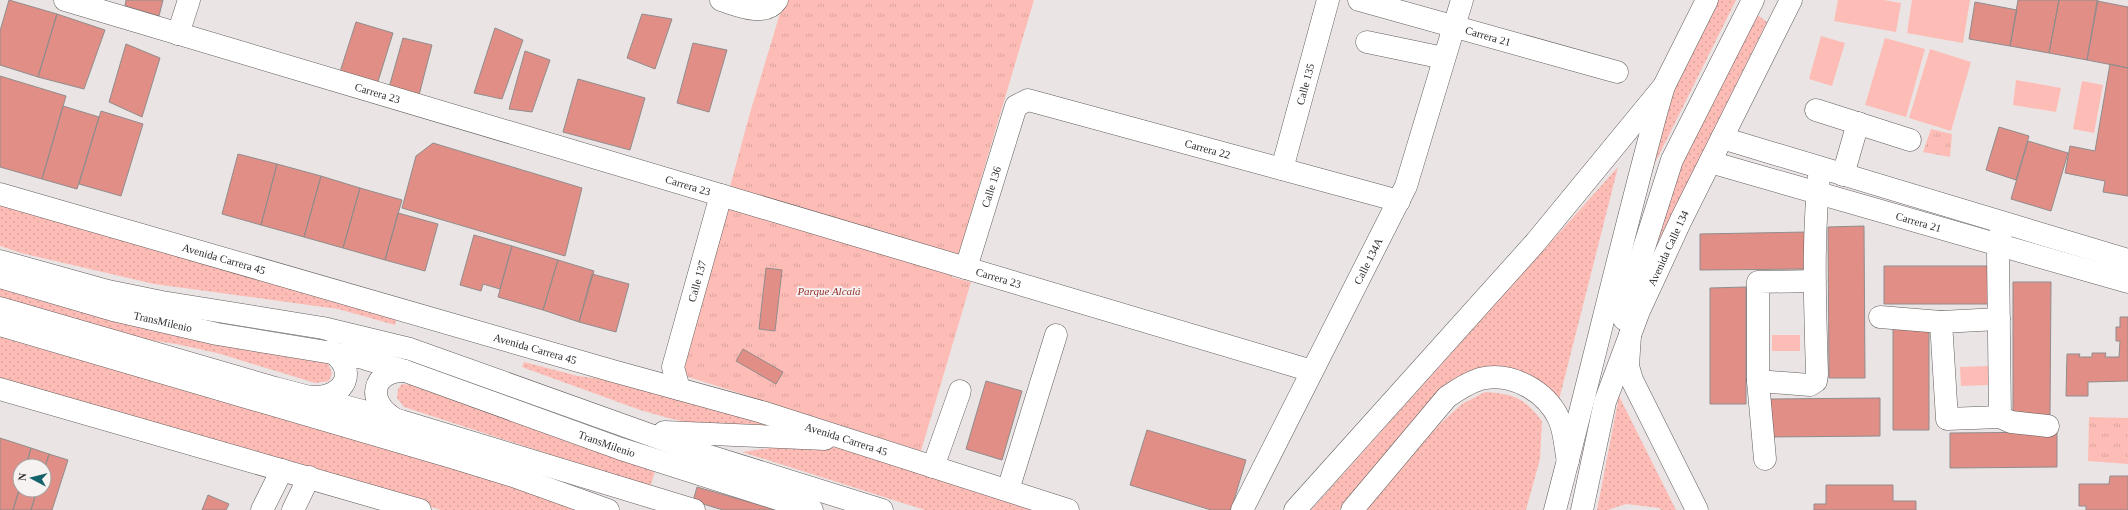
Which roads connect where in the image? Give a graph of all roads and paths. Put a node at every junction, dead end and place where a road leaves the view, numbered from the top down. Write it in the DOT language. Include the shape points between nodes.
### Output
graph roads {
  1 [pos="65,0"];
  2 [pos="188,0"];
  3 [pos="721,0"];
  4 [pos="1328,0"];
  5 [pos="1359,0"];
  6 [pos="1462,0"];
  7 [pos="1707,0"];
  8 [pos="1753,0"];
  9 [pos="1777,0"];
  10 [pos="1791,0"];
  11 [pos="772,4"];
  12 [pos="1454,26"];
  13 [pos="1776,28"];
  14 [pos="178,34"];
  15 [pos="1367,42"];
  16 [pos="1444,58"];
  17 [pos="1617,72"];
  18 [pos="1664,86"];
  19 [pos="1016,106"];
  20 [pos="1816,110"];
  21 [pos="1858,124"];
  22 [pos="1722,138"];
  23 [pos="1910,140"];
  24 [pos="1710,162"];
  25 [pos="1820,168"];
  26 [pos="1282,169"];
  27 [pos="1843,175"];
  28 [pos="1817,192"];
  29 [pos="0,194"];
  30 [pos="721,195"];
  31 [pos="1399,201"];
  32 [pos="2002,222"];
  33 [pos="1999,245"];
  34 [pos="0,260"];
  35 [pos="2128,260"];
  36 [pos="966,268"];
  37 [pos="0,277"];
  38 [pos="1815,281"];
  39 [pos="2128,282"];
  40 [pos="0,308"];
  41 [pos="1880,317"];
  42 [pos="1999,319"];
  43 [pos="1941,322"];
  44 [pos="0,325"];
  45 [pos="1056,335"];
  46 [pos="1630,335"];
  47 [pos="330,351"];
  48 [pos="673,367"];
  49 [pos="405,371"];
  50 [pos="1312,371"];
  51 [pos="1758,381"];
  52 [pos="654,383"];
  53 [pos="0,389"];
  54 [pos="679,389"];
  55 [pos="960,391"];
  56 [pos="312,397"];
  57 [pos="1605,402"];
  58 [pos="2000,417"];
  59 [pos="400,421"];
  60 [pos="2048,426"];
  61 [pos="632,430"];
  62 [pos="858,443"];
  63 [pos="1765,459"];
  64 [pos="1568,462"];
  65 [pos="933,467"];
  66 [pos="282,470"];
  67 [pos="309,478"];
  68 [pos="1008,490"];
  69 [pos="262,510"];
  70 [pos="294,510"];
  71 [pos="420,510"];
  72 [pos="608,510"];
  73 [pos="694,510"];
  74 [pos="812,510"];
  75 [pos="882,510"];
  76 [pos="1068,510"];
  77 [pos="1242,510"];
  78 [pos="1295,510"];
  79 [pos="1352,510"];
  80 [pos="1555,510"];
  81 [pos="1582,510"];
  82 [pos="1697,510"];
  1 -- 14 [label="main road, Carrera 23"];
  2 -- 14 [label="main road"];
  3 -- 11 [label="main road" via="757,10"];
  4 -- 26 [label="main road, Calle 135"];
  5 -- 12 [label="main road, Carrera 21"];
  6 -- 12 [label="main road, Calle 134A"];
  7 -- 18 [label="main road"];
  8 -- 57 [label="main road" via="1672,160 1634,279"];
  9 -- 13 [label="main road"];
  10 -- 13 [label="main road, Avenida Calle 134"];
  12 -- 16 [label="main road, Calle 134A"];
  12 -- 17 [label="main road, Carrera 21"];
  13 -- 22 [label="main road, Avenida Calle 134"];
  14 -- 30 [label="main road, Carrera 23"];
  15 -- 16 [label="main road"];
  16 -- 31 [label="main road, Calle 134A" via="1406,186"];
  18 -- 64 [label="main road" via="1603,314"];
  18 -- 78 [label="main road" via="1534,243"];
  19 -- 26 [label="main road, Carrera 22" via="1028,100"];
  19 -- 36 [label="main road, Calle 136"];
  20 -- 21 [label="main road"];
  21 -- 23 [label="main road"];
  21 -- 27 [label="main road"];
  22 -- 24 [label="main road, Avenida Calle 134"];
  22 -- 25 [label="main road"];
  24 -- 28 [label="main road, Carrera 21"];
  24 -- 46 [label="main road, Avenida Calle 134" via="1648,289"];
  25 -- 27 [label="main road"];
  25 -- 28 [label="main road"];
  26 -- 31 [label="main road, Carrera 22"];
  27 -- 32 [label="main road"];
  28 -- 33 [label="main road, Carrera 21"];
  28 -- 38 [label="main road"];
  29 -- 52 [label="main road, Avenida Carrera 45"];
  30 -- 36 [label="main road, Carrera 23"];
  30 -- 48 [label="main road, Calle 137"];
  31 -- 50 [label="main road, Calle 134A"];
  32 -- 33 [label="main road"];
  32 -- 35 [label="main road"];
  33 -- 39 [label="main road, Carrera 21"];
  33 -- 42 [label="main road"];
  34 -- 61 [label="main road" via="108,291 323,328 410,349 523,388"];
  36 -- 50 [label="main road, Carrera 23"];
  37 -- 47 [label="main road, TransMilenio" via="113,310 203,331"];
  38 -- 51 [label="main road" via="1758,282"];
  38 -- 51 [label="main road" via="1816,381 1810,385"];
  40 -- 56 [label="main road, TransMilenio"];
  41 -- 43 [label="main road"];
  42 -- 43 [label="main road"];
  42 -- 58 [label="main road"];
  43 -- 58 [label="main road" via="1947,419"];
  44 -- 72 [label="main road" via="485,468"];
  45 -- 68 [label="main road"];
  46 -- 57 [label="main road, Avenida Calle 134"];
  46 -- 82 [label="main road" via="1628,366 1632,380"];
  47 -- 49 [label="main road, TransMilenio"];
  47 -- 56 [label="main road, TransMilenio" via="339,357 345,366 344,382 334,394"];
  48 -- 52 [label="main road"];
  48 -- 54 [label="main road"];
  49 -- 59 [label="main road, TransMilenio" via="388,373 377,386 376,398 381,409"];
  49 -- 74 [label="main road, TransMilenio" via="621,449"];
  50 -- 77 [label="main road, Calle 134A"];
  51 -- 63 [label="main road"];
  52 -- 54 [label="main road, Avenida Carrera 45"];
  53 -- 66 [label="main road"];
  54 -- 62 [label="main road, Avenida Carrera 45"];
  55 -- 65 [label="main road"];
  56 -- 59 [label="main road, TransMilenio"];
  57 -- 81 [label="main road, Avenida Calle 134"];
  58 -- 60 [label="main road" via="2011,422"];
  59 -- 73 [label="main road, TransMilenio"];
  61 -- 62 [label="main road"];
  61 -- 75 [label="main road"];
  62 -- 65 [label="main road, Avenida Carrera 45"];
  64 -- 79 [label="main road" via="1559,419 1544,397 1522,384 1503,378 1480,379 1447,397"];
  64 -- 80 [label="main road"];
  65 -- 68 [label="main road, Avenida Carrera 45"];
  66 -- 67 [label="main road"];
  66 -- 69 [label="main road"];
  67 -- 70 [label="main road"];
  67 -- 71 [label="main road"];
  68 -- 76 [label="main road, Avenida Carrera 45"];
}
